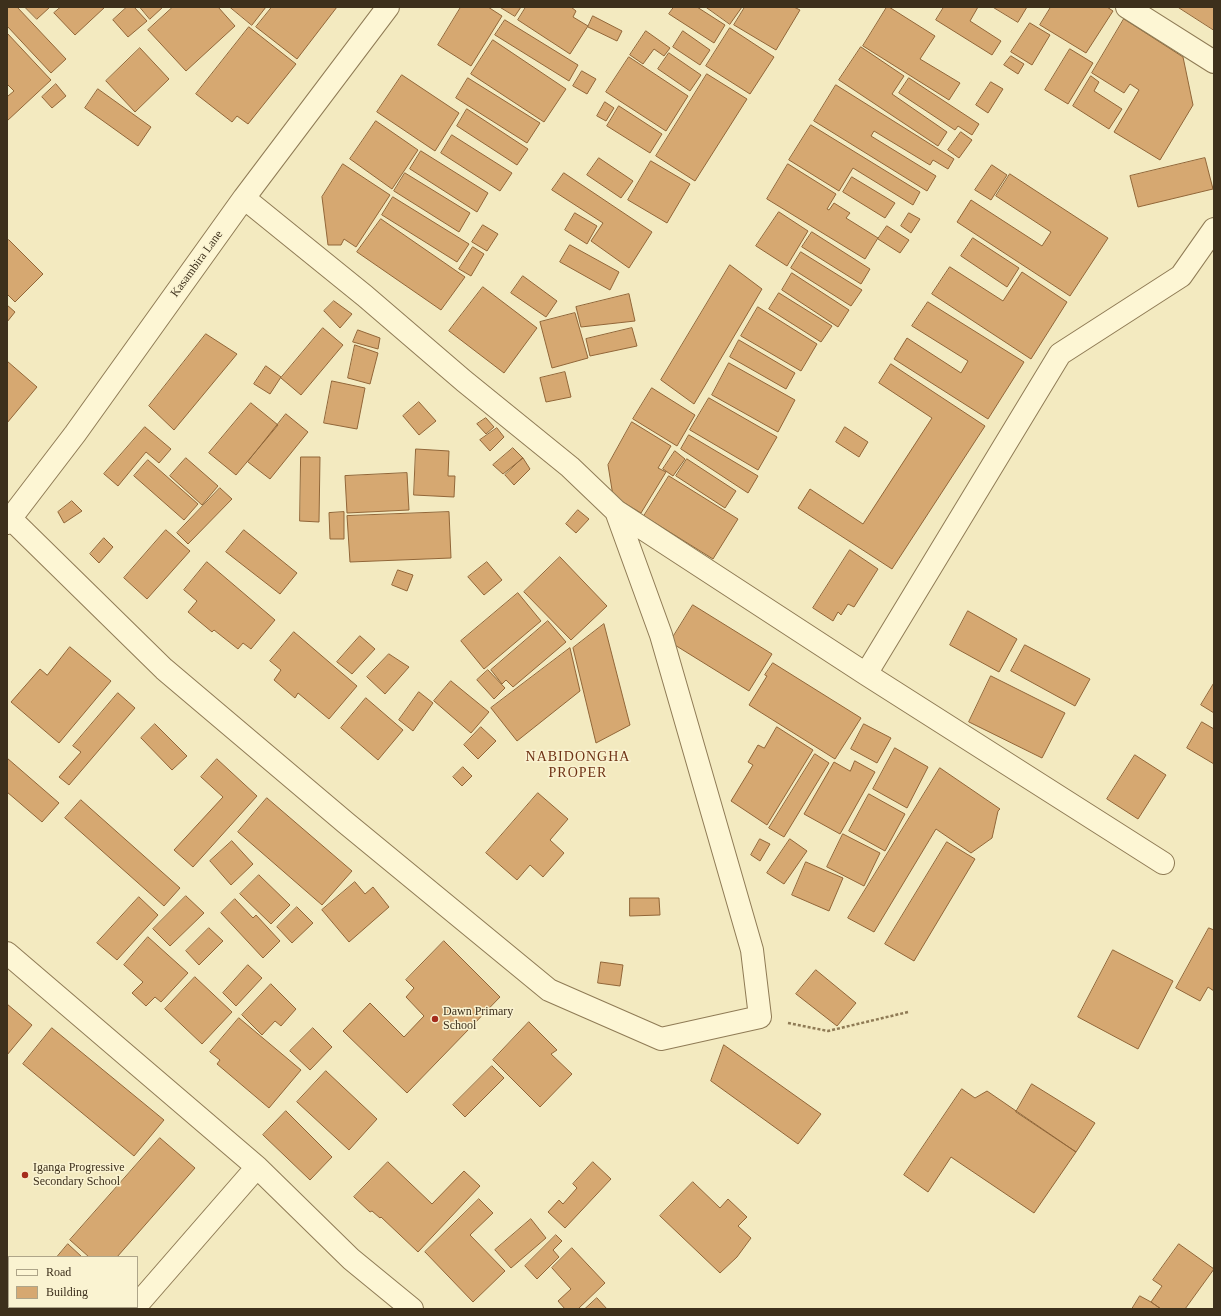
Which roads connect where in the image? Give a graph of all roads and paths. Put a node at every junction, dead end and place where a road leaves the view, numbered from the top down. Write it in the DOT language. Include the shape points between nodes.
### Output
graph roads {
  1 [pos="388,7"];
  2 [pos="1127,7"];
  3 [pos="1214,62"];
  4 [pos="244,198"];
  5 [pos="1214,229"];
  6 [pos="616,511"];
  7 [pos="9,520"];
  8 [pos="866,674"];
  9 [pos="1163,863"];
  10 [pos="7,953"];
  11 [pos="908,1012"];
  12 [pos="760,1017"];
  13 [pos="257,1167"];
  14 [pos="138,1304"];
  15 [pos="412,1309"];
  1 -- 4 [label="street, Kasambira Lane"];
  2 -- 3 [label="street"];
  4 -- 6 [label="street" via="570,467"];
  4 -- 7 [label="street, Kasambira Lane" via="75,434"];
  5 -- 8 [label="street" via="1181,276 1060,354"];
  6 -- 8 [label="street"];
  6 -- 12 [label="street" via="661,635 752,950"];
  7 -- 12 [label="street" via="164,669 549,990 661,1039"];
  8 -- 9 [label="street"];
  10 -- 13 [label="street"];
  11 -- 12 [label="path" via="828,1031"];
  13 -- 14 [label="street"];
  13 -- 15 [label="street" via="351,1259"];
}
